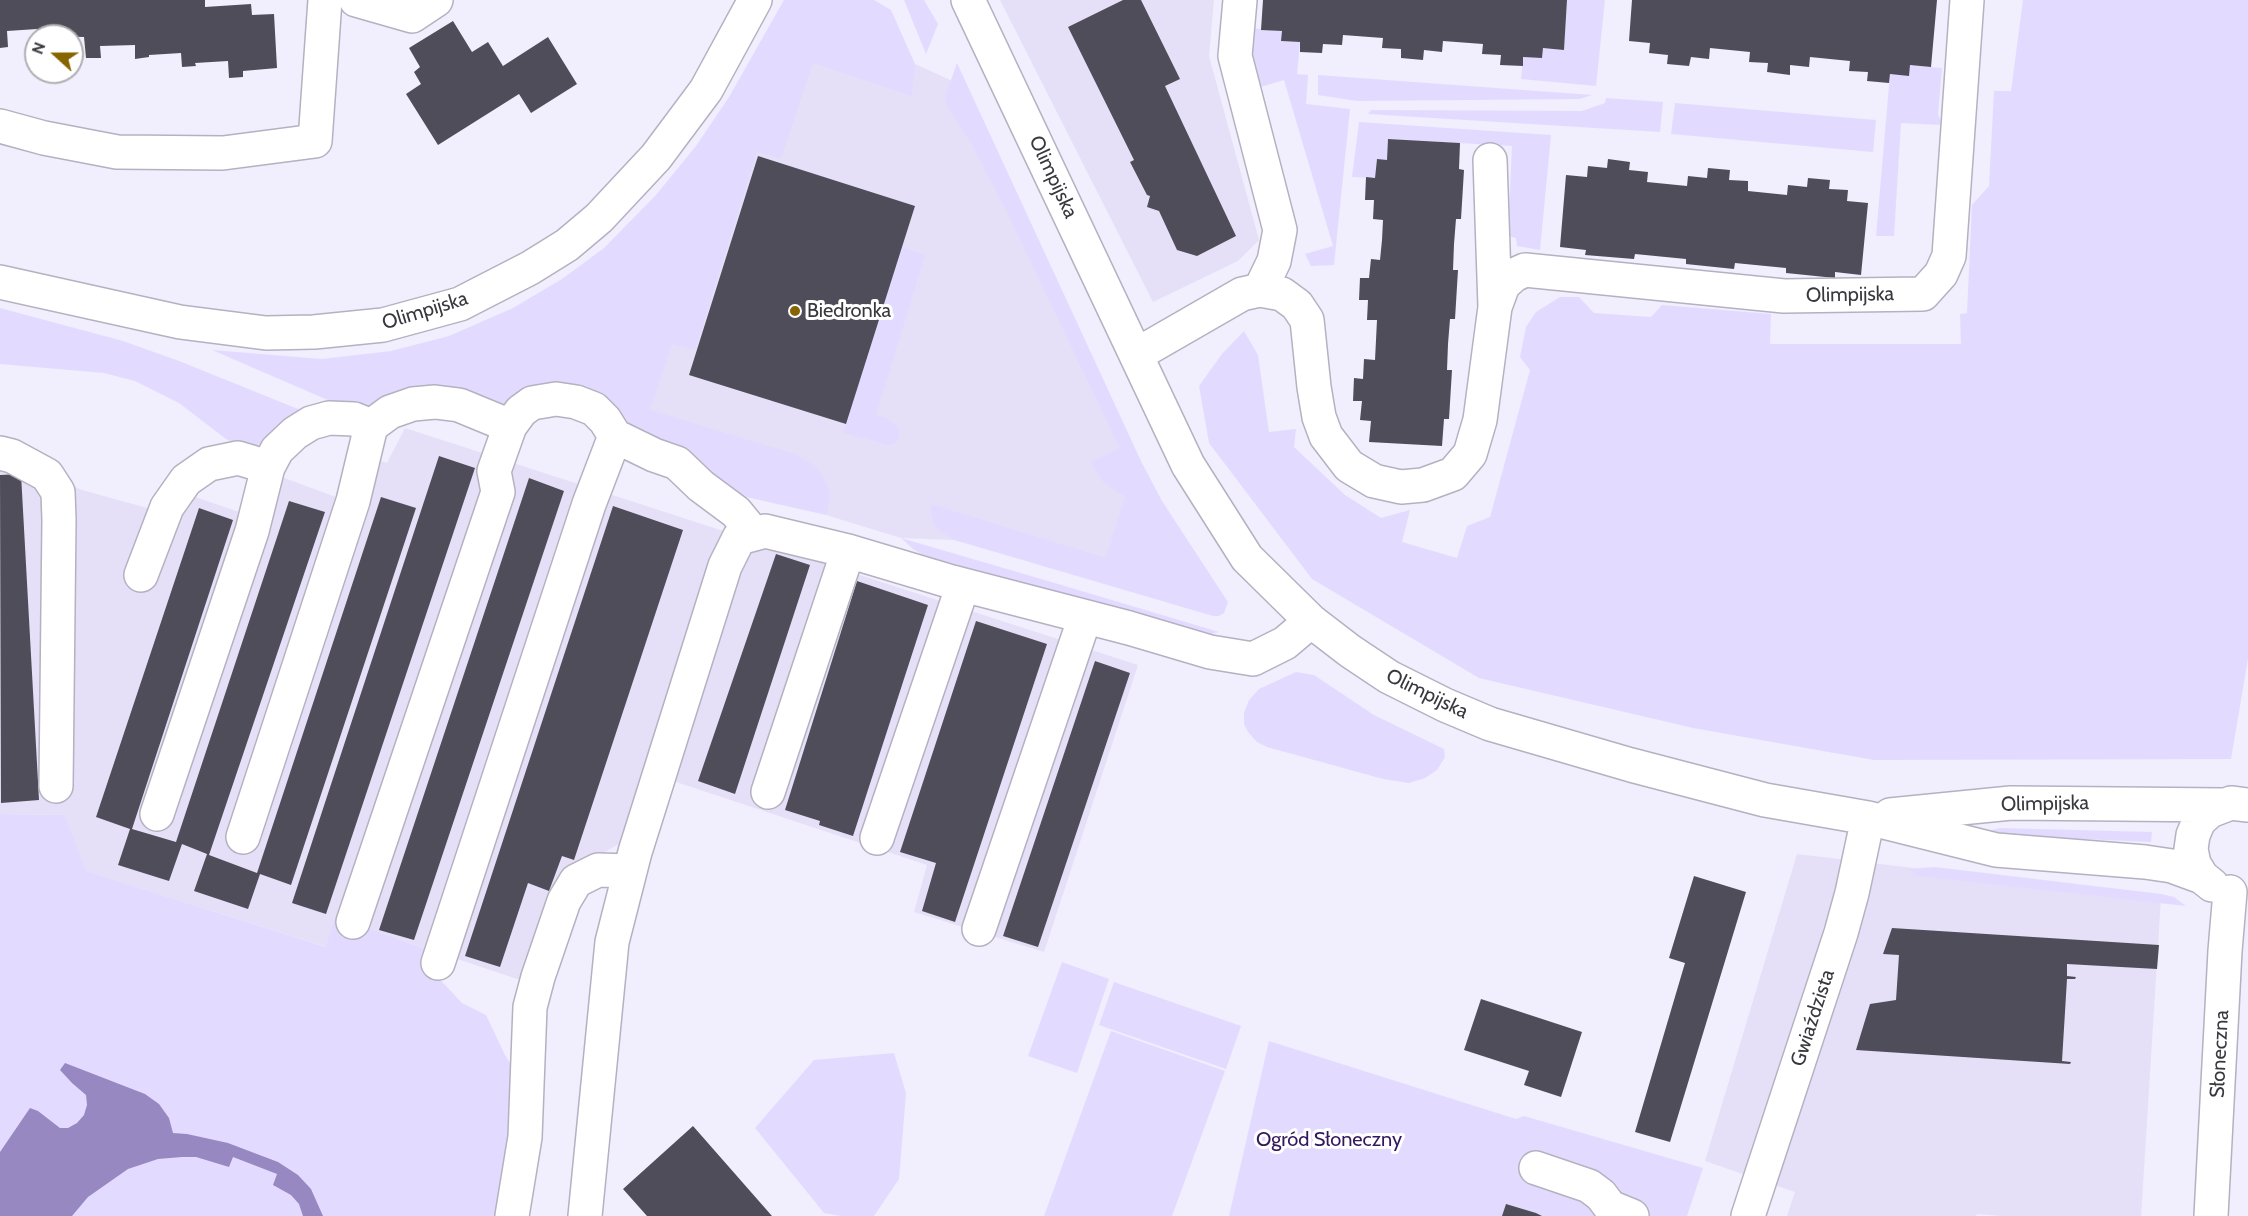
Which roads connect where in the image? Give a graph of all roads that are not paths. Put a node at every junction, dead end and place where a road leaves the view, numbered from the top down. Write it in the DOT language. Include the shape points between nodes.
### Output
graph roads {
  1 [pos="324,0"];
  2 [pos="356,0"];
  3 [pos="436,0"];
  4 [pos="755,0"];
  5 [pos="968,0"];
  6 [pos="1240,0"];
  7 [pos="1967,0"];
  8 [pos="0,126"];
  9 [pos="1490,160"];
  10 [pos="0,282"];
  11 [pos="1260,290"];
  12 [pos="1495,307"];
  13 [pos="1136,355"];
  14 [pos="371,426"];
  15 [pos="510,426"];
  16 [pos="615,436"];
  17 [pos="0,453"];
  18 [pos="268,467"];
  19 [pos="754,534"];
  20 [pos="848,551"];
  21 [pos="141,575"];
  22 [pos="963,585"];
  23 [pos="1085,616"];
  24 [pos="1311,621"];
  25 [pos="56,786"];
  26 [pos="768,792"];
  27 [pos="2236,805"];
  28 [pos="157,814"];
  29 [pos="1868,818"];
  30 [pos="243,837"];
  31 [pos="877,838"];
  32 [pos="629,871"];
  33 [pos="2202,877"];
  34 [pos="2239,890"];
  35 [pos="353,922"];
  36 [pos="979,929"];
  37 [pos="438,963"];
  38 [pos="1536,1168"];
  39 [pos="512,1216"];
  40 [pos="585,1216"];
  41 [pos="1632,1216"];
  42 [pos="1748,1216"];
  43 [pos="2211,1216"];
  1 -- 8 [label="street" via="315,141 223,153 117,152"];
  2 -- 3 [label="street" via="411,16"];
  4 -- 10 [label="street, Olimpijska" via="706,90 656,157 599,218 567,245 530,268 460,304 383,325 266,333 180,322"];
  5 -- 13 [label="street, Olimpijska"];
  6 -- 11 [label="street" via="1235,56 1280,230 1274,261"];
  7 -- 12 [label="street, Olimpijska" via="1949,256 1941,274 1923,294 1784,296 1525,270 1503,285"];
  9 -- 12 [label="street, Olimpijska"];
  11 -- 12 [label="street, Olimpijska" via="1282,294 1297,305 1307,320 1314,387 1326,436 1349,466 1374,481 1401,487 1423,485 1453,474 1470,454 1480,420"];
  11 -- 13 [label="street" via="1242,294"];
  13 -- 24 [label="street, Olimpijska" via="1188,465 1247,558"];
  14 -- 15 [label="street" via="390,412 435,402 459,405"];
  14 -- 18 [label="street" via="354,419 329,418 311,423 277,450"];
  14 -- 30 [label="street" via="352,501"];
  15 -- 16 [label="street" via="532,403 556,399 594,410"];
  15 -- 35 [label="street" via="494,471 498,492"];
  16 -- 19 [label="street" via="677,463 736,512"];
  16 -- 37 [label="street"];
  17 -- 25 [label="street" via="46,475 58,492"];
  18 -- 21 [label="street" via="238,458 209,464 186,480 167,507"];
  18 -- 28 [label="street" via="252,531"];
  19 -- 20 [label="street" via="765,531"];
  19 -- 32 [label="street" via="740,538 725,566"];
  20 -- 22 [label="street"];
  20 -- 26 [label="street"];
  22 -- 23 [label="street"];
  22 -- 31 [label="street"];
  23 -- 24 [label="street" via="1210,652 1253,659 1285,644"];
  23 -- 36 [label="street"];
  24 -- 29 [label="street, Olimpijska" via="1389,677 1490,724 1764,800"];
  27 -- 29 [label="street, Olimpijska" via="2011,803"];
  27 -- 33 [label="street" via="2210,811 2199,821 2191,849"];
  29 -- 33 [label="street, Olimpijska" via="1996,850 2145,862 2172,866"];
  29 -- 42 [label="street, Gwiaździsta" via="1841,933"];
  32 -- 39 [label="street" via="598,870 576,881 564,901 538,977 530,1007 525,1137"];
  32 -- 40 [label="street" via="612,942"];
  33 -- 34 [label="street, Olimpijska" via="2219,889"];
  34 -- 43 [label="street, Słoneczna" via="2225,951"];
  38 -- 41 [label="street" via="1589,1186 1610,1207"];
}
